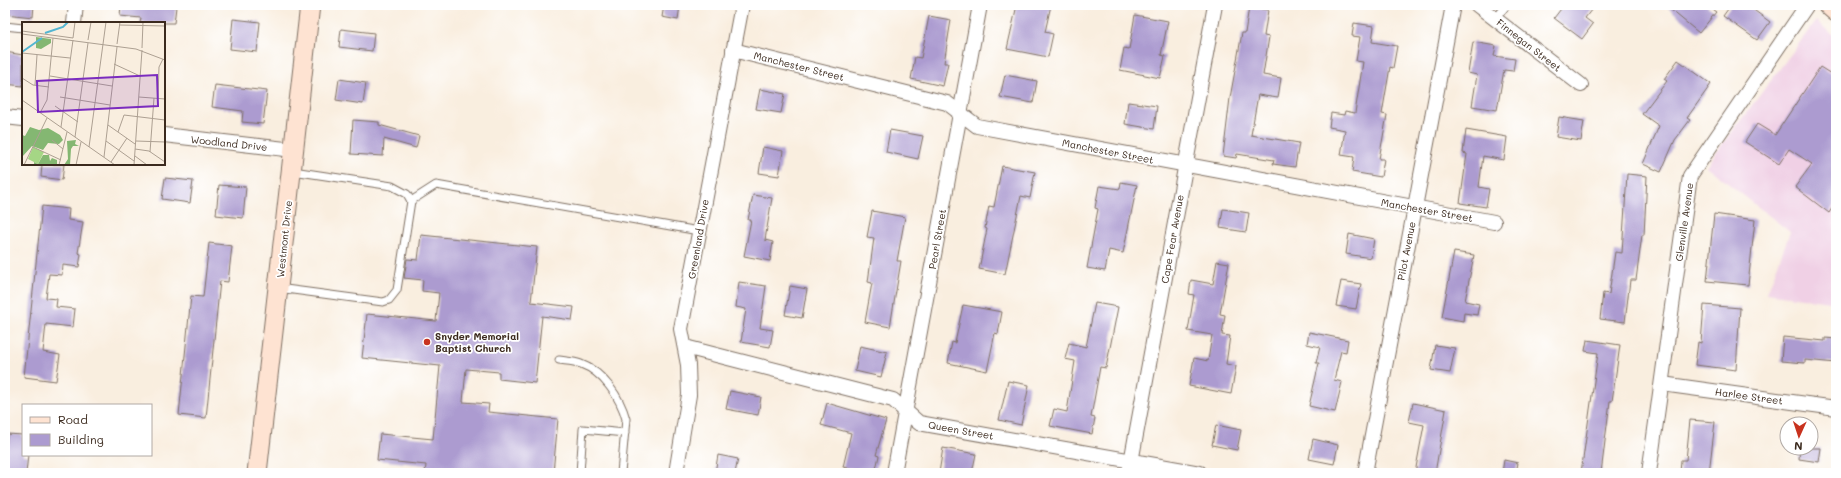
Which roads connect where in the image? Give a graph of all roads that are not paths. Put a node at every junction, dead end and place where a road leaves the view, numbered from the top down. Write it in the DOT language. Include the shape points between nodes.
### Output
graph roads {
  1 [pos="76,5"];
  2 [pos="310,5"];
  3 [pos="742,5"];
  4 [pos="980,5"];
  5 [pos="1215,5"];
  6 [pos="1453,5"];
  7 [pos="1477,5"];
  8 [pos="1507,5"];
  9 [pos="1807,5"];
  10 [pos="1828,5"];
  11 [pos="1836,12"];
  12 [pos="1495,19"];
  13 [pos="74,22"];
  14 [pos="5,26"];
  15 [pos="22,28"];
  16 [pos="733,50"];
  17 [pos="1581,85"];
  18 [pos="961,113"];
  19 [pos="5,118"];
  20 [pos="22,120"];
  21 [pos="165,135"];
  22 [pos="294,150"];
  23 [pos="1185,165"];
  24 [pos="292,171"];
  25 [pos="410,201"];
  26 [pos="1415,208"];
  27 [pos="1494,222"];
  28 [pos="699,231"];
  29 [pos="278,288"];
  30 [pos="685,347"];
  31 [pos="559,360"];
  32 [pos="1662,384"];
  33 [pos="1836,408"];
  34 [pos="906,410"];
  35 [pos="625,433"];
  36 [pos="1130,467"];
  37 [pos="257,473"];
  38 [pos="580,473"];
  39 [pos="621,473"];
  40 [pos="676,473"];
  41 [pos="894,473"];
  42 [pos="1200,473"];
  43 [pos="1365,473"];
  44 [pos="1649,473"];
  1 -- 13 [label="street"];
  2 -- 22 [label="street, Westmont Drive"];
  3 -- 16 [label="street, Greenland Drive"];
  4 -- 18 [label="street, Pearl Street"];
  5 -- 23 [label="street, Cape Fear Avenue"];
  6 -- 26 [label="street, Pilot Avenue"];
  7 -- 12 [label="street, Finnegan Street"];
  8 -- 12 [label="lane"];
  9 -- 32 [label="street, Glenville Avenue" via="1690,176"];
  10 -- 11 [label="street"];
  12 -- 17 [label="street, Finnegan Street"];
  14 -- 15 [label="lane"];
  16 -- 18 [label="street, Manchester Street" via="947,103"];
  16 -- 28 [label="street, Greenland Drive"];
  18 -- 23 [label="street, Manchester Street" via="977,126"];
  18 -- 34 [label="street, Pearl Street"];
  19 -- 20 [label="street"];
  21 -- 22 [label="street, Woodland Drive"];
  22 -- 24 [label="street, Westmont Drive"];
  23 -- 26 [label="street, Manchester Street"];
  23 -- 36 [label="street, Cape Fear Avenue"];
  24 -- 25 [label="lane" via="392,186 407,194"];
  24 -- 29 [label="street, Westmont Drive"];
  25 -- 28 [label="lane" via="436,186"];
  25 -- 29 [label="lane" via="397,290 389,300 383,302"];
  26 -- 27 [label="street, Manchester Street"];
  26 -- 43 [label="street, Pilot Avenue"];
  28 -- 30 [label="street, Greenland Drive" via="681,329"];
  29 -- 37 [label="street, Westmont Drive"];
  30 -- 34 [label="street, Queen Street" via="893,400"];
  30 -- 40 [label="street, Greenland Drive" via="689,395"];
  31 -- 35 [label="lane" via="581,364 608,384 624,411"];
  32 -- 33 [label="street, Harlee Street"];
  32 -- 44 [label="street, Glenville Avenue"];
  34 -- 36 [label="street, Queen Street" via="919,423"];
  34 -- 41 [label="street, Pearl Street"];
  35 -- 38 [label="lane" via="583,429"];
  35 -- 39 [label="lane"];
  36 -- 42 [label="street, Queen Street"];
}
